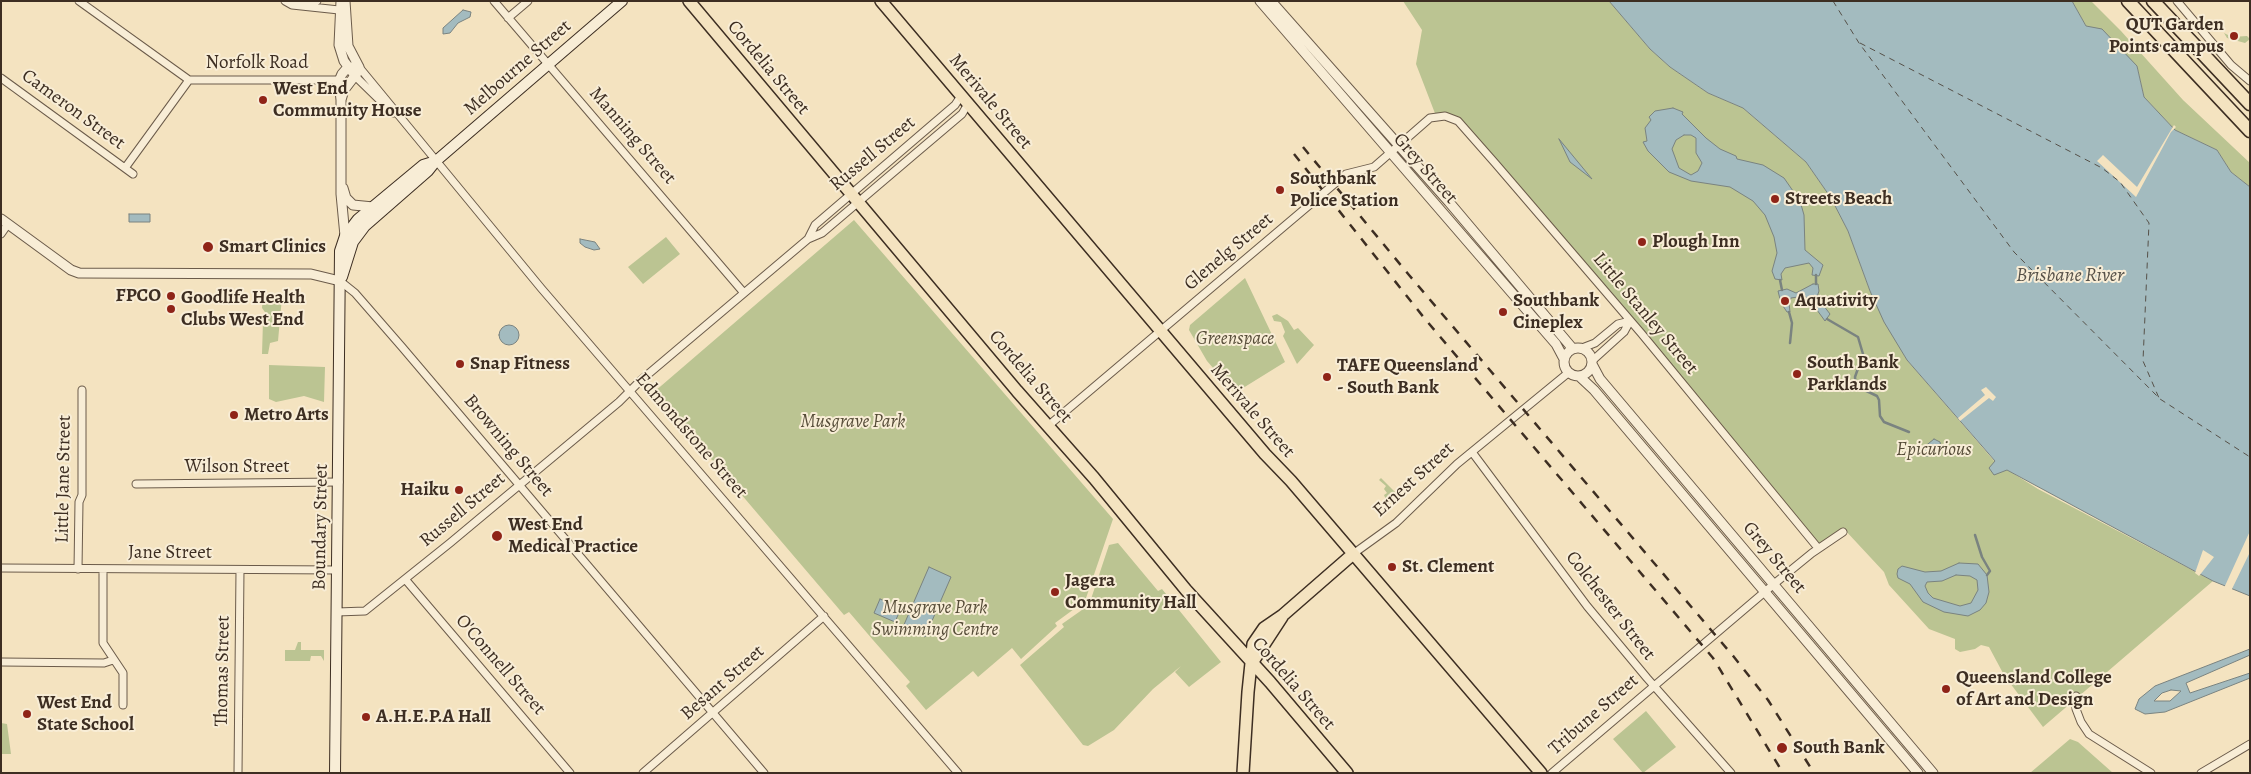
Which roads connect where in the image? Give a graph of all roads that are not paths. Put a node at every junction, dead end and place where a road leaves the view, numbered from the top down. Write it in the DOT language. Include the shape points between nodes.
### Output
graph roads {
  1 [pos="79,1"];
  2 [pos="317,1"];
  3 [pos="345,1"];
  4 [pos="494,1"];
  5 [pos="528,1"];
  6 [pos="622,1"];
  7 [pos="689,1"];
  8 [pos="881,1"];
  9 [pos="1260,1"];
  10 [pos="1271,1"];
  11 [pos="2123,1"];
  12 [pos="2128,1"];
  13 [pos="2153,1"];
  14 [pos="2177,1"];
  15 [pos="289,3"];
  16 [pos="340,6"];
  17 [pos="2141,15"];
  18 [pos="508,18"];
  19 [pos="549,64"];
  20 [pos="359,67"];
  21 [pos="348,68"];
  22 [pos="356,77"];
  23 [pos="1,78"];
  24 [pos="189,80"];
  25 [pos="340,80"];
  26 [pos="2250,81"];
  27 [pos="341,100"];
  28 [pos="964,100"];
  29 [pos="2250,104"];
  30 [pos="1436,116"];
  31 [pos="401,119"];
  32 [pos="2250,130"];
  33 [pos="1399,145"];
  34 [pos="1390,153"];
  35 [pos="436,161"];
  36 [pos="125,168"];
  37 [pos="133,174"];
  38 [pos="341,181"];
  39 [pos="856,197"];
  40 [pos="373,207"];
  41 [pos="5,221"];
  42 [pos="1,234"];
  43 [pos="345,236"];
  44 [pos="808,239"];
  45 [pos="340,281"];
  46 [pos="744,293"];
  47 [pos="1630,321"];
  48 [pos="1160,330"];
  49 [pos="1578,348"];
  50 [pos="1564,359"];
  51 [pos="1592,363"];
  52 [pos="1568,373"];
  53 [pos="1580,376"];
  54 [pos="82,390"];
  55 [pos="631,390"];
  56 [pos="1048,426"];
  57 [pos="1472,452"];
  58 [pos="339,482"];
  59 [pos="136,484"];
  60 [pos="519,485"];
  61 [pos="1843,532"];
  62 [pos="1818,548"];
  63 [pos="1354,554"];
  64 [pos="1,568"];
  65 [pos="78,569"];
  66 [pos="103,569"];
  67 [pos="240,570"];
  68 [pos="338,570"];
  69 [pos="405,579"];
  70 [pos="1774,584"];
  71 [pos="1764,592"];
  72 [pos="337,612"];
  73 [pos="824,616"];
  74 [pos="113,660"];
  75 [pos="1,662"];
  76 [pos="1252,663"];
  77 [pos="1654,686"];
  78 [pos="2076,696"];
  79 [pos="122,704"];
  80 [pos="714,713"];
  81 [pos="2250,744"];
  82 [pos="238,773"];
  83 [pos="336,773"];
  84 [pos="570,773"];
  85 [pos="643,773"];
  86 [pos="764,773"];
  87 [pos="958,773"];
  88 [pos="1243,773"];
  89 [pos="1346,773"];
  90 [pos="1541,773"];
  91 [pos="1552,773"];
  92 [pos="1731,773"];
  93 [pos="1918,773"];
  94 [pos="1933,773"];
  95 [pos="2151,773"];
  96 [pos="2201,773"];
  1 -- 24 [label="street, Norfolk Road"];
  2 -- 15 [label="street"];
  3 -- 20 [label="street" via="348,46"];
  4 -- 18 [label="street, Manning Street"];
  5 -- 18 [label="street"];
  6 -- 19 [label="main road, Melbourne Street"];
  7 -- 39 [label="main road, Cordelia Street"];
  8 -- 28 [label="main road, Merivale Street"];
  9 -- 34 [label="street, Grey Street"];
  10 -- 33 [label="street, Grey Street"];
  11 -- 17 [label="highway"];
  12 -- 17 [label="highway"];
  13 -- 29 [label="highway"];
  14 -- 26 [label="street" via="2232,65"];
  15 -- 16 [label="street"];
  16 -- 21 [label="street" via="339,45"];
  17 -- 32 [label="highway"];
  18 -- 19 [label="street, Manning Street"];
  19 -- 35 [label="main road, Melbourne Street"];
  19 -- 46 [label="street, Manning Street"];
  20 -- 21 [label="street"];
  20 -- 22 [label="street"];
  20 -- 31 [label="street, Edmondstone Street"];
  21 -- 22 [label="street"];
  21 -- 25 [label="street"];
  22 -- 27 [label="street" via="346,87"];
  22 -- 31 [label="street, Edmondstone Street"];
  23 -- 36 [label="street, Cameron Street"];
  24 -- 25 [label="street, Norfolk Road"];
  24 -- 36 [label="street, Cameron Street"];
  25 -- 27 [label="street"];
  27 -- 38 [label="street"];
  28 -- 39 [label="street, Russell Street"];
  28 -- 39 [label="street, Russell Street" via="962,114"];
  28 -- 48 [label="main road, Merivale Street"];
  30 -- 33 [label="street, Glenelg Street"];
  30 -- 47 [label="street, Little Stanley Street" via="1449,116 1458,121"];
  31 -- 35 [label="street, Edmondstone Street"];
  33 -- 34 [label="street, Glenelg Street"];
  33 -- 49 [label="street, Grey Street"];
  34 -- 48 [label="street, Glenelg Street" via="1374,166 1346,174"];
  34 -- 50 [label="street, Grey Street" via="1556,344"];
  35 -- 40 [label="main road, Melbourne Street" via="423,165"];
  35 -- 45 [label="main road, Melbourne Street" via="361,230"];
  35 -- 55 [label="street, Edmondstone Street"];
  36 -- 37 [label="street, Cameron Street"];
  38 -- 40 [label="street" via="345,196 352,204 359,208"];
  38 -- 43 [label="street"];
  39 -- 44 [label="street, Russell Street" via="822,233"];
  39 -- 44 [label="street, Russell Street" via="815,224"];
  39 -- 56 [label="main road, Cordelia Street"];
  40 -- 43 [label="main road, Melbourne Street" via="354,223"];
  41 -- 42 [label="street"];
  41 -- 45 [label="street" via="78,273 311,274"];
  43 -- 45 [label="main road, Melbourne Street" via="340,251"];
  44 -- 46 [label="street, Russell Street"];
  45 -- 58 [label="main road, Boundary Street"];
  45 -- 60 [label="street, Browning Street" via="355,293"];
  46 -- 55 [label="street, Russell Street"];
  47 -- 49 [label="street" via="1618,324 1595,343"];
  47 -- 51 [label="street" via="1624,332"];
  47 -- 62 [label="street, Little Stanley Street"];
  48 -- 56 [label="street, Glenelg Street"];
  48 -- 63 [label="main road, Merivale Street"];
  49 -- 50 [label="street"];
  49 -- 51 [label="street" via="1590,353"];
  50 -- 52 [label="street"];
  51 -- 53 [label="street" via="1588,372"];
  51 -- 70 [label="street, Grey Street" via="1600,379"];
  52 -- 53 [label="street"];
  52 -- 57 [label="street, Ernest Street"];
  53 -- 71 [label="street, Grey Street"];
  54 -- 65 [label="street, Little Jane Street"];
  55 -- 60 [label="street, Russell Street"];
  55 -- 73 [label="street, Edmondstone Street"];
  56 -- 76 [label="main road, Cordelia Street"];
  57 -- 63 [label="street, Ernest Street" via="1396,523"];
  57 -- 77 [label="street, Colchester Street" via="1587,606"];
  58 -- 59 [label="street, Wilson Street"];
  58 -- 68 [label="main road, Boundary Street"];
  60 -- 69 [label="street, Russell Street"];
  60 -- 80 [label="street, Browning Street"];
  61 -- 62 [label="street, Tribune Street"];
  62 -- 70 [label="street, Tribune Street"];
  63 -- 76 [label="main road, Ernest Street" via="1283,615"];
  63 -- 90 [label="main road, Merivale Street"];
  64 -- 65 [label="street, Jane Street"];
  65 -- 66 [label="street, Jane Street"];
  66 -- 67 [label="street, Jane Street"];
  66 -- 74 [label="street" via="103,643"];
  67 -- 68 [label="street, Jane Street"];
  67 -- 82 [label="street, Thomas Street"];
  68 -- 72 [label="main road, Boundary Street"];
  69 -- 72 [label="street, Russell Street" via="365,611"];
  69 -- 84 [label="street, O'Connell Street"];
  70 -- 71 [label="street, Tribune Street"];
  70 -- 94 [label="street, Grey Street"];
  71 -- 77 [label="street, Tribune Street"];
  71 -- 93 [label="street, Grey Street"];
  72 -- 83 [label="main road, Boundary Street"];
  73 -- 80 [label="street, Besant Street"];
  73 -- 87 [label="street, Edmondstone Street"];
  74 -- 75 [label="street" via="104,663"];
  74 -- 79 [label="street" via="123,673"];
  76 -- 88 [label="main road, Ernest Street"];
  76 -- 89 [label="main road, Cordelia Street"];
  77 -- 91 [label="street, Tribune Street"];
  77 -- 92 [label="street, Colchester Street"];
  78 -- 95 [label="street" via="2080,722 2096,740"];
  80 -- 85 [label="street, Besant Street"];
  80 -- 86 [label="street, Browning Street"];
  81 -- 96 [label="street"];
}
